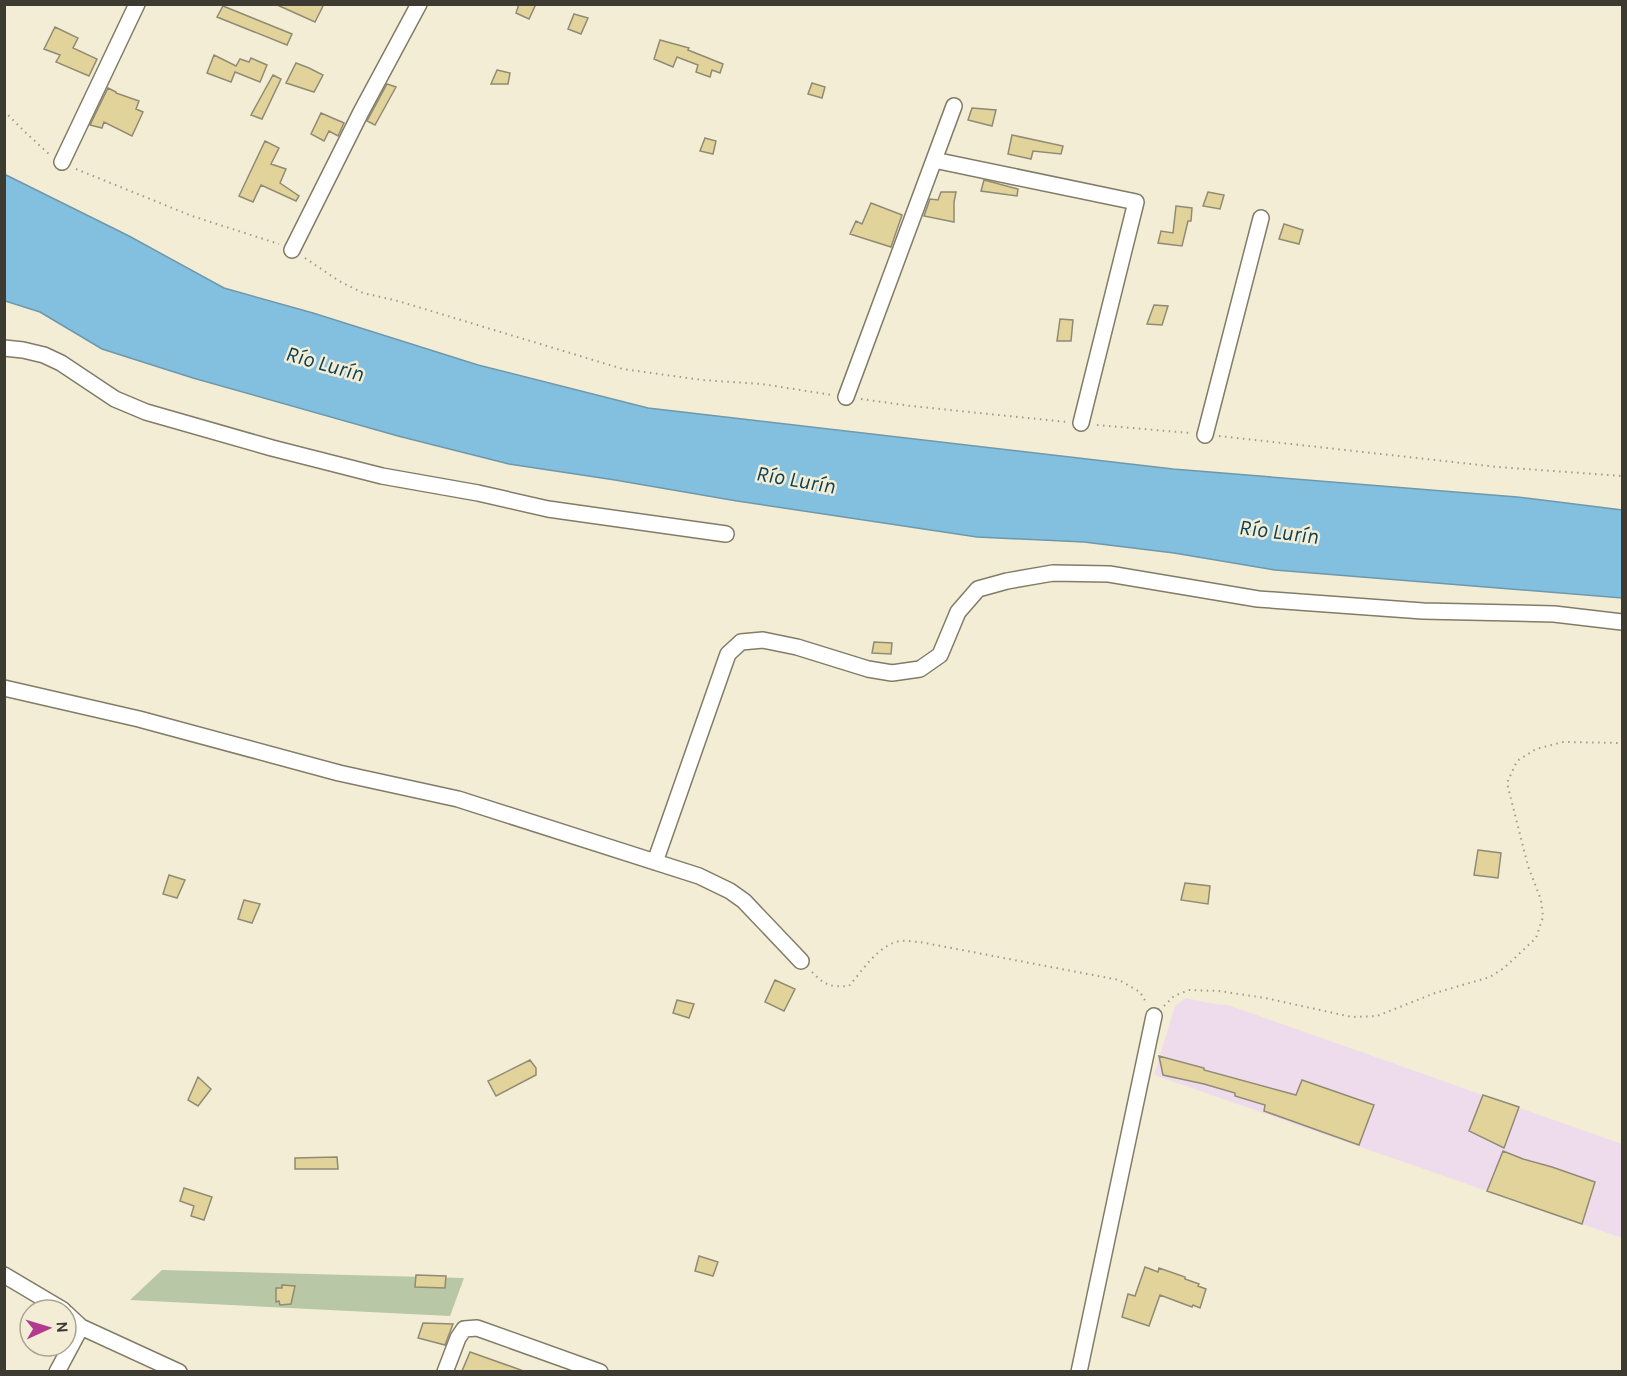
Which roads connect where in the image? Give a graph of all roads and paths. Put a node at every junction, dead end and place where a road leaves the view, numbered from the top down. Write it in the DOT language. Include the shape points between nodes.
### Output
graph roads {
  1 [pos="137,4"];
  2 [pos="419,4"];
  3 [pos="954,106"];
  4 [pos="4,111"];
  5 [pos="934,160"];
  6 [pos="62,162"];
  7 [pos="1261,218"];
  8 [pos="292,250"];
  9 [pos="4,348"];
  10 [pos="846,397"];
  11 [pos="1081,423"];
  12 [pos="1205,435"];
  13 [pos="1623,476"];
  14 [pos="726,534"];
  15 [pos="1623,622"];
  16 [pos="4,688"];
  17 [pos="1623,743"];
  18 [pos="656,862"];
  19 [pos="801,961"];
  20 [pos="1154,1016"];
  21 [pos="4,1275"];
  22 [pos="43,1298"];
  23 [pos="78,1324"];
  24 [pos="81,1327"];
  25 [pos="557,1364"];
  26 [pos="57,1371"];
  27 [pos="179,1371"];
  28 [pos="445,1371"];
  29 [pos="600,1371"];
  30 [pos="1079,1371"];
  1 -- 6 [label="street"];
  2 -- 8 [label="street"];
  3 -- 5 [label="street"];
  4 -- 6 [label="path"];
  5 -- 10 [label="street"];
  5 -- 11 [label="street" via="1136,202"];
  6 -- 8 [label="path" via="192,216"];
  7 -- 12 [label="street"];
  8 -- 10 [label="path" via="363,292 623,369"];
  9 -- 14 [label="street" via="44,355 115,399 146,412 345,467 548,509"];
  10 -- 11 [label="path"];
  11 -- 12 [label="path"];
  12 -- 13 [label="path" via="1498,467"];
  15 -- 18 [label="street" via="1554,614 1411,610 1258,599 1109,574 1053,573 978,589 958,612 939,655 920,669 892,673 763,640 741,642 728,654"];
  16 -- 18 [label="street" via="139,719 339,773 458,799"];
  17 -- 20 [label="path" via="1563,742 1536,749 1517,761 1507,783 1543,917 1536,938 1490,977 1434,993 1377,1016 1352,1017 1265,998 1189,990 1174,996"];
  18 -- 19 [label="street" via="730,891"];
  19 -- 20 [label="path" via="831,987 849,986 890,945 920,942 1119,980 1140,992"];
  20 -- 30 [label="street"];
  21 -- 22 [label="street"];
  23 -- 24 [label="street"];
  24 -- 26 [label="street"];
  24 -- 27 [label="street"];
  25 -- 28 [label="street" via="477,1328 464,1329"];
  25 -- 29 [label="street"];
}
